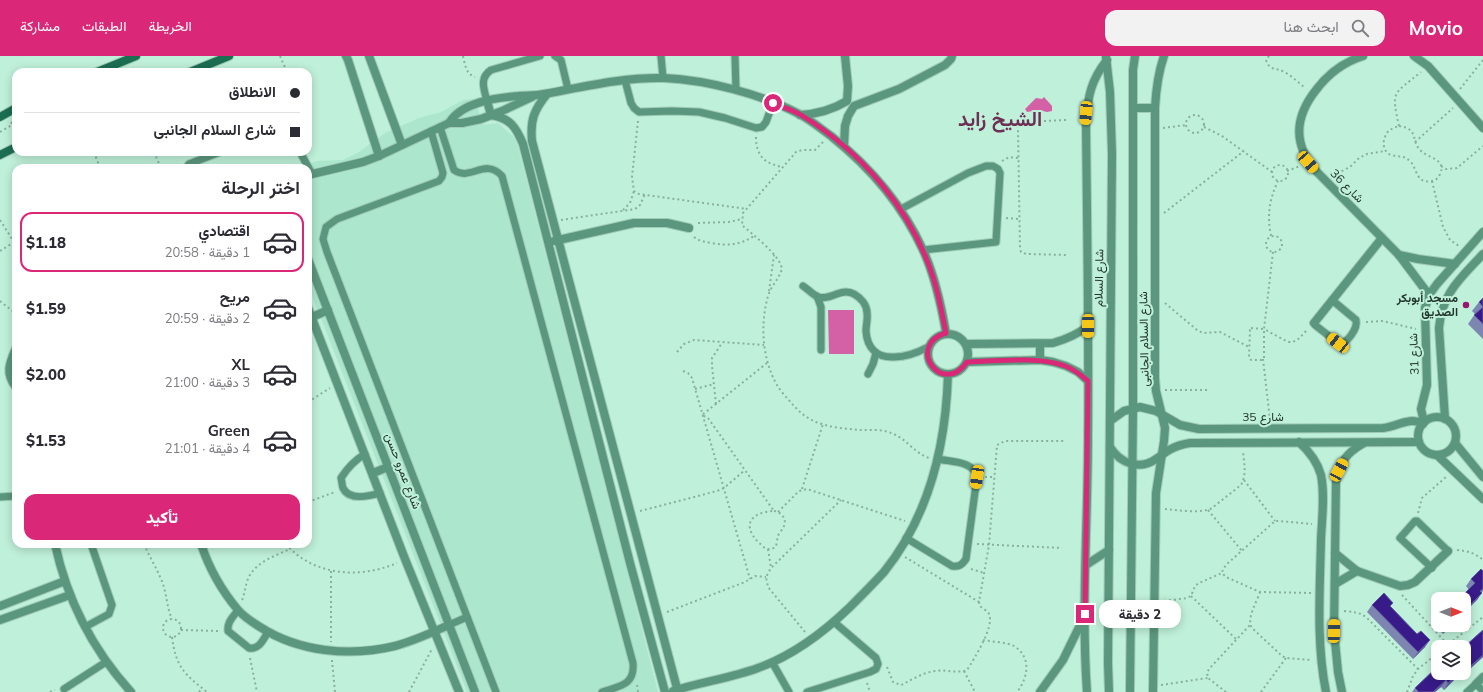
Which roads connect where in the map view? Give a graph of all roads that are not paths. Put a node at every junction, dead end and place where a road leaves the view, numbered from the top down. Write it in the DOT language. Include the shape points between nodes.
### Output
graph roads {
  1 [pos="136,56"];
  2 [pos="228,56"];
  3 [pos="346,56"];
  4 [pos="369,56"];
  5 [pos="540,56"];
  6 [pos="555,56"];
  7 [pos="661,56"];
  8 [pos="735,56"];
  9 [pos="845,56"];
  10 [pos="952,56"];
  11 [pos="1135,56"];
  12 [pos="1164,56"];
  13 [pos="1362,56"];
  14 [pos="1414,56"];
  15 [pos="1106,58"];
  16 [pos="107,68"];
  17 [pos="200,68"];
  18 [pos="663,78"];
  19 [pos="625,80"];
  20 [pos="568,89"];
  21 [pos="736,90"];
  22 [pos="547,94"];
  23 [pos="532,97"];
  24 [pos="487,101"];
  25 [pos="773,103"];
  26 [pos="850,104"];
  27 [pos="1132,108"];
  28 [pos="1155,108"];
  29 [pos="12,110"];
  30 [pos="3,115"];
  31 [pos="491,115"];
  32 [pos="800,115"];
  33 [pos="449,123"];
  34 [pos="440,127"];
  35 [pos="1483,128"];
  36 [pos="431,131"];
  37 [pos="402,146"];
  38 [pos="844,146"];
  39 [pos="12,149"];
  40 [pos="0,155"];
  41 [pos="210,156"];
  42 [pos="379,156"];
  43 [pos="190,164"];
  44 [pos="312,175"];
  45 [pos="900,209"];
  46 [pos="689,228"];
  47 [pos="1483,232"];
  48 [pos="1382,238"];
  49 [pos="558,240"];
  50 [pos="549,243"];
  51 [pos="923,250"];
  52 [pos="1483,254"];
  53 [pos="1399,255"];
  54 [pos="1455,264"];
  55 [pos="312,269"];
  56 [pos="803,286"];
  57 [pos="1429,295"];
  58 [pos="817,296"];
  59 [pos="830,297"];
  60 [pos="1332,300"];
  61 [pos="328,310"];
  62 [pos="821,312"];
  63 [pos="312,317"];
  64 [pos="312,323"];
  65 [pos="1314,323"];
  66 [pos="1088,326"];
  67 [pos="946,333"];
  68 [pos="966,344"];
  69 [pos="1040,344"];
  70 [pos="928,347"];
  71 [pos="821,350"];
  72 [pos="876,353"];
  73 [pos="12,356"];
  74 [pos="1040,360"];
  75 [pos="967,362"];
  76 [pos="594,374"];
  77 [pos="868,374"];
  78 [pos="948,374"];
  79 [pos="582,377"];
  80 [pos="12,381"];
  81 [pos="1088,381"];
  82 [pos="1132,408"];
  83 [pos="1162,415"];
  84 [pos="1445,418"];
  85 [pos="1110,421"];
  86 [pos="1423,423"];
  87 [pos="607,424"];
  88 [pos="595,427"];
  89 [pos="1299,442"];
  90 [pos="1365,442"];
  91 [pos="1419,442"];
  92 [pos="1455,443"];
  93 [pos="1110,447"];
  94 [pos="366,454"];
  95 [pos="1162,454"];
  96 [pos="1437,455"];
  97 [pos="938,459"];
  98 [pos="1132,464"];
  99 [pos="388,467"];
  100 [pos="373,473"];
  101 [pos="1483,477"];
  102 [pos="380,493"];
  103 [pos="12,496"];
  104 [pos="0,497"];
  105 [pos="1483,499"];
  106 [pos="906,538"];
  107 [pos="56,548"];
  108 [pos="92,548"];
  109 [pos="203,548"];
  110 [pos="1110,550"];
  111 [pos="1448,550"];
  112 [pos="1335,553"];
  113 [pos="642,559"];
  114 [pos="630,563"];
  115 [pos="1086,565"];
  116 [pos="1432,568"];
  117 [pos="1357,571"];
  118 [pos="65,581"];
  119 [pos="1335,584"];
  120 [pos="47,588"];
  121 [pos="70,595"];
  122 [pos="52,601"];
  123 [pos="0,606"];
  124 [pos="238,610"];
  125 [pos="1085,614"];
  126 [pos="467,616"];
  127 [pos="0,620"];
  128 [pos="834,622"];
  129 [pos="449,625"];
  130 [pos="85,627"];
  131 [pos="268,632"];
  132 [pos="436,635"];
  133 [pos="106,662"];
  134 [pos="772,662"];
  135 [pos="1483,677"];
  136 [pos="1476,684"];
  137 [pos="64,689"];
  138 [pos="1152,689"];
  139 [pos="675,691"];
  140 [pos="1483,691"];
  141 [pos="131,692"];
  142 [pos="459,692"];
  143 [pos="475,692"];
  144 [pos="496,692"];
  145 [pos="602,692"];
  146 [pos="666,692"];
  147 [pos="789,692"];
  148 [pos="807,692"];
  149 [pos="1040,692"];
  150 [pos="1087,692"];
  151 [pos="1109,692"];
  152 [pos="1130,692"];
  153 [pos="1326,692"];
  154 [pos="1342,692"];
  155 [pos="1467,692"];
  1 -- 16 [label="street"];
  2 -- 17 [label="street"];
  3 -- 42 [label="street"];
  4 -- 37 [label="street"];
  5 -- 24 [label="lane" via="486,73 482,84"];
  6 -- 20 [label="lane" via="561,60"];
  7 -- 18 [label="lane"];
  8 -- 21 [label="lane"];
  9 -- 26 [label="street"];
  10 -- 26 [label="street" via="945,65 899,89"];
  11 -- 27 [label="street" via="1132,70"];
  12 -- 28 [label="street, شارع السلام الجانبى" via="1160,65"];
  13 -- 48 [label="street, شارع 36" via="1333,72 1313,94 1301,115 1300,140 1308,162"];
  14 -- 35 [label="street" via="1428,66"];
  15 -- 66 [label="street" via="1091,88 1087,104"];
  15 -- 85 [label="street, شارع السلام" via="1112,119"];
  18 -- 19 [label="street"];
  18 -- 21 [label="street" via="688,80"];
  19 -- 20 [label="street"];
  19 -- 25 [label="lane" via="631,103 639,112 699,112 756,128 762,127 766,122"];
  20 -- 22 [label="street"];
  21 -- 25 [label="street"];
  22 -- 23 [label="street"];
  22 -- 49 [label="street" via="533,116 531,128 532,141"];
  23 -- 24 [label="street" via="520,96"];
  23 -- 31 [label="street"];
  24 -- 31 [label="street"];
  24 -- 33 [label="street" via="465,109"];
  25 -- 32 [label="street"];
  26 -- 32 [label="street" via="820,113"];
  26 -- 38 [label="street"];
  27 -- 28 [label="street"];
  27 -- 82 [label="street"];
  28 -- 83 [label="street, شارع السلام الجانبى" via="1156,390"];
  29 -- 30 [label="street"];
  31 -- 33 [label="street" via="470,122"];
  31 -- 50 [label="street" via="502,117 511,124 523,144"];
  32 -- 38 [label="street"];
  33 -- 34 [label="street"];
  34 -- 36 [label="street"];
  34 -- 145 [label="lane" via="454,170 463,174 491,168 502,176 633,663 634,672 630,680"];
  36 -- 37 [label="street"];
  36 -- 126 [label="lane" via="442,168 442,177 439,181 337,219 326,227 323,239"];
  37 -- 42 [label="street"];
  38 -- 45 [label="street" via="883,185"];
  39 -- 40 [label="street"];
  41 -- 43 [label="lane"];
  42 -- 44 [label="street" via="347,167"];
  45 -- 51 [label="street"];
  45 -- 51 [label="lane" via="986,166 998,169 1000,173 997,240 993,243"];
  46 -- 49 [label="street" via="667,223 634,223"];
  47 -- 54 [label="street, شارع 31"];
  48 -- 53 [label="street, شارع 36"];
  48 -- 60 [label="street"];
  49 -- 50 [label="street"];
  49 -- 76 [label="street"];
  50 -- 79 [label="street"];
  51 -- 67 [label="street" via="941,304"];
  52 -- 84 [label="street" via="1448,294 1440,316"];
  53 -- 54 [label="street"];
  53 -- 57 [label="street, شارع 36"];
  54 -- 57 [label="street, شارع 31"];
  55 -- 61 [label="street, شارع عمرو حسن"];
  56 -- 58 [label="lane"];
  57 -- 86 [label="street, شارع 31" via="1425,308 1427,385 1421,409"];
  58 -- 59 [label="lane"];
  58 -- 62 [label="lane"];
  59 -- 62 [label="lane"];
  59 -- 72 [label="lane" via="844,292 852,293 865,305 867,340"];
  60 -- 65 [label="street"];
  60 -- 65 [label="lane" via="1356,320 1355,329 1345,342 1338,343"];
  61 -- 63 [label="street"];
  61 -- 99 [label="street, شارع عمرو حسن"];
  62 -- 71 [label="lane"];
  64 -- 94 [label="street"];
  66 -- 69 [label="street" via="1066,340"];
  66 -- 81 [label="street"];
  67 -- 68 [label="street" via="961,337"];
  67 -- 70 [label="street" via="938,335"];
  68 -- 69 [label="street"];
  68 -- 75 [label="street"];
  69 -- 74 [label="street"];
  70 -- 72 [label="lane" via="913,355 902,357"];
  70 -- 78 [label="street" via="927,355 934,369"];
  72 -- 77 [label="lane"];
  73 -- 80 [label="lane" via="8,372"];
  74 -- 75 [label="street"];
  74 -- 81 [label="street" via="1066,366"];
  75 -- 78 [label="street" via="956,373"];
  76 -- 79 [label="street"];
  76 -- 87 [label="street"];
  78 -- 97 [label="street" via="945,424"];
  79 -- 88 [label="street"];
  81 -- 115 [label="street"];
  82 -- 83 [label="street, شارع 35" via="1148,408"];
  82 -- 85 [label="street"];
  82 -- 98 [label="street"];
  83 -- 86 [label="street, شارع 35" via="1189,428 1383,428 1410,421"];
  83 -- 95 [label="street, شارع السلام الجانبى"];
  84 -- 86 [label="street" via="1434,417"];
  84 -- 92 [label="street" via="1456,432"];
  85 -- 93 [label="street, شارع السلام"];
  86 -- 91 [label="street" via="1418,432"];
  87 -- 88 [label="street"];
  87 -- 113 [label="street"];
  88 -- 114 [label="street"];
  89 -- 90 [label="street"];
  89 -- 95 [label="street" via="1190,443"];
  89 -- 153 [label="street" via="1312,456 1322,482 1321,660"];
  90 -- 91 [label="street"];
  90 -- 112 [label="street" via="1353,449 1339,470 1336,482"];
  91 -- 96 [label="street" via="1426,452"];
  92 -- 96 [label="street" via="1448,452"];
  92 -- 101 [label="street"];
  93 -- 98 [label="street" via="1119,458"];
  93 -- 110 [label="street, شارع السلام"];
  94 -- 100 [label="street"];
  94 -- 102 [label="lane" via="355,460 347,469 342,478 343,488 357,497"];
  95 -- 98 [label="street" via="1148,463"];
  95 -- 138 [label="street, شارع السلام الجانبى" via="1155,509"];
  96 -- 105 [label="street"];
  97 -- 106 [label="street" via="932,481"];
  97 -- 106 [label="lane" via="968,465 976,472 966,559 958,567 952,566"];
  98 -- 152 [label="street"];
  99 -- 100 [label="street"];
  99 -- 129 [label="street, شارع عمرو حسن"];
  100 -- 102 [label="street"];
  102 -- 132 [label="street"];
  103 -- 104 [label="lane"];
  106 -- 128 [label="street" via="870,588"];
  107 -- 118 [label="street"];
  108 -- 130 [label="lane" via="112,605 109,614"];
  109 -- 124 [label="street" via="218,582"];
  110 -- 115 [label="street"];
  110 -- 151 [label="street, شارع السلام"];
  111 -- 116 [label="street"];
  111 -- 116 [label="lane" via="1416,521 1400,538"];
  112 -- 117 [label="street"];
  112 -- 119 [label="street"];
  113 -- 114 [label="street"];
  113 -- 139 [label="street"];
  114 -- 146 [label="street"];
  115 -- 125 [label="street"];
  116 -- 117 [label="street" via="1415,582 1400,586"];
  117 -- 119 [label="street"];
  118 -- 120 [label="street"];
  118 -- 121 [label="street"];
  119 -- 154 [label="street" via="1335,652"];
  120 -- 122 [label="street"];
  120 -- 123 [label="street"];
  121 -- 122 [label="street"];
  121 -- 130 [label="street"];
  122 -- 127 [label="street"];
  124 -- 131 [label="street"];
  124 -- 131 [label="lane" via="229,622 228,631 249,648 259,646"];
  125 -- 149 [label="street" via="1063,660"];
  125 -- 150 [label="street"];
  126 -- 129 [label="lane"];
  126 -- 144 [label="lane"];
  128 -- 134 [label="street" via="811,640"];
  128 -- 148 [label="lane" via="876,658 878,664 876,669 870,672"];
  129 -- 132 [label="street"];
  129 -- 143 [label="street, شارع عمرو حسن"];
  130 -- 133 [label="street"];
  131 -- 132 [label="street" via="299,644 331,651 352,652 395,646"];
  132 -- 142 [label="street"];
  133 -- 137 [label="lane"];
  133 -- 141 [label="street"];
  134 -- 139 [label="street"];
  134 -- 147 [label="lane"];
  135 -- 136 [label="street"];
  136 -- 140 [label="lane"];
  136 -- 155 [label="lane"];
}
